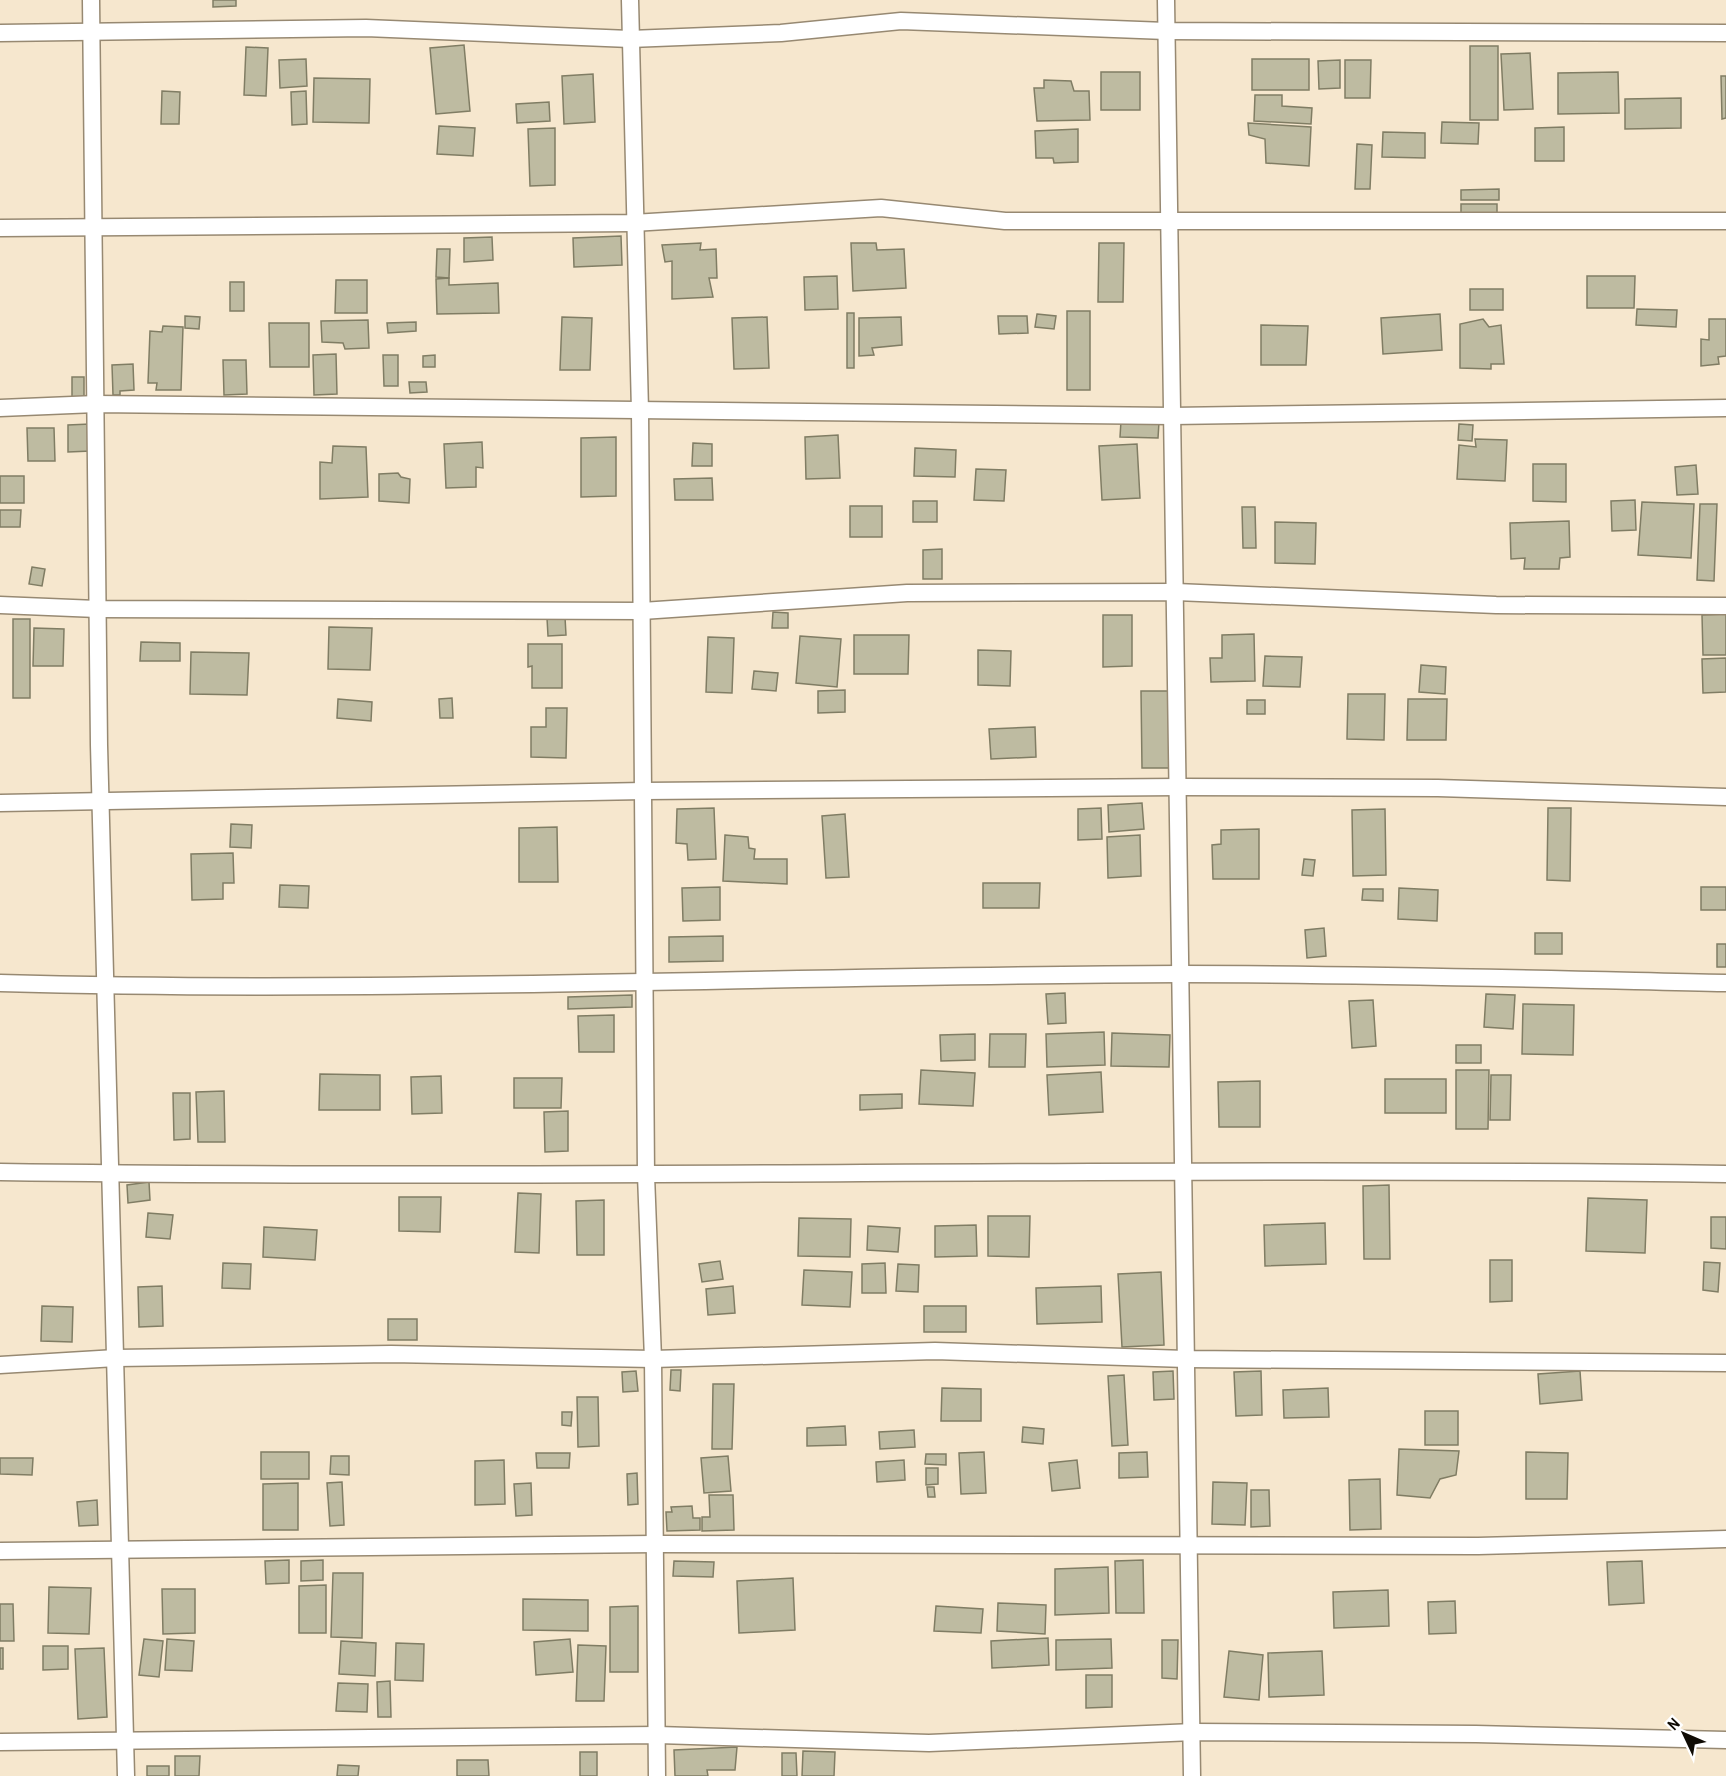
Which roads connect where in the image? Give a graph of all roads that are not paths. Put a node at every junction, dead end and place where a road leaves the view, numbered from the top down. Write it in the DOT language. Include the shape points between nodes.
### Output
graph roads {
  1 [pos="91,0"];
  2 [pos="630,0"];
  3 [pos="1166,0"];
  4 [pos="92,30"];
  5 [pos="1166,32"];
  6 [pos="0,33"];
  7 [pos="1726,33"];
  8 [pos="630,39"];
  9 [pos="1168,220"];
  10 [pos="1726,221"];
  11 [pos="633,223"];
  12 [pos="0,228"];
  13 [pos="94,228"];
  14 [pos="96,404"];
  15 [pos="0,408"];
  16 [pos="1726,408"];
  17 [pos="640,411"];
  18 [pos="1172,416"];
  19 [pos="1176,592"];
  20 [pos="0,605"];
  21 [pos="1726,606"];
  22 [pos="97,609"];
  23 [pos="642,611"];
  24 [pos="1179,787"];
  25 [pos="644,791"];
  26 [pos="1726,797"];
  27 [pos="0,803"];
  28 [pos="101,803"];
  29 [pos="1181,974"];
  30 [pos="645,981"];
  31 [pos="1726,983"];
  32 [pos="0,984"];
  33 [pos="106,986"];
  34 [pos="1182,1171"];
  35 [pos="0,1172"];
  36 [pos="111,1174"];
  37 [pos="1726,1174"];
  38 [pos="646,1175"];
  39 [pos="116,1358"];
  40 [pos="652,1359"];
  41 [pos="1186,1359"];
  42 [pos="1726,1363"];
  43 [pos="0,1365"];
  44 [pos="1726,1539"];
  45 [pos="655,1544"];
  46 [pos="1189,1544"];
  47 [pos="122,1549"];
  48 [pos="0,1551"];
  49 [pos="1194,1732"];
  50 [pos="658,1735"];
  51 [pos="126,1738"];
  52 [pos="1726,1740"];
  53 [pos="0,1742"];
  54 [pos="126,1776"];
  55 [pos="657,1776"];
  56 [pos="1192,1776"];
  1 -- 4 [label="street"];
  2 -- 8 [label="street"];
  3 -- 5 [label="street"];
  4 -- 6 [label="street"];
  4 -- 8 [label="street" via="366,28"];
  4 -- 13 [label="street"];
  5 -- 7 [label="street"];
  5 -- 8 [label="street" via="901,21 781,33"];
  5 -- 9 [label="street"];
  8 -- 11 [label="street"];
  9 -- 10 [label="street"];
  9 -- 11 [label="street" via="1005,221 881,208"];
  9 -- 18 [label="street"];
  11 -- 13 [label="street"];
  11 -- 17 [label="street"];
  12 -- 13 [label="street"];
  13 -- 14 [label="street"];
  14 -- 15 [label="street"];
  14 -- 17 [label="street"];
  14 -- 22 [label="street"];
  16 -- 18 [label="street"];
  17 -- 18 [label="street"];
  17 -- 23 [label="street"];
  18 -- 19 [label="street"];
  19 -- 21 [label="street" via="1496,605"];
  19 -- 23 [label="street" via="907,593"];
  19 -- 24 [label="street"];
  20 -- 22 [label="street"];
  22 -- 23 [label="street"];
  22 -- 28 [label="street"];
  23 -- 25 [label="street"];
  24 -- 25 [label="street"];
  24 -- 26 [label="street" via="1438,788"];
  24 -- 29 [label="street"];
  25 -- 28 [label="street"];
  25 -- 30 [label="street"];
  27 -- 28 [label="street"];
  28 -- 33 [label="street"];
  29 -- 30 [label="street"];
  29 -- 31 [label="street"];
  29 -- 34 [label="street"];
  30 -- 33 [label="street"];
  30 -- 38 [label="street"];
  32 -- 33 [label="street"];
  33 -- 36 [label="street"];
  34 -- 37 [label="street"];
  34 -- 38 [label="street"];
  34 -- 41 [label="street"];
  35 -- 36 [label="street"];
  36 -- 38 [label="street"];
  36 -- 39 [label="street"];
  38 -- 40 [label="street"];
  39 -- 40 [label="street" via="391,1354"];
  39 -- 43 [label="street"];
  39 -- 47 [label="street"];
  40 -- 41 [label="street" via="935,1351"];
  40 -- 45 [label="street"];
  41 -- 42 [label="street"];
  41 -- 46 [label="street"];
  44 -- 46 [label="street" via="1478,1546"];
  45 -- 46 [label="street"];
  45 -- 47 [label="street"];
  45 -- 50 [label="street"];
  46 -- 49 [label="street"];
  47 -- 48 [label="street"];
  47 -- 51 [label="street"];
  49 -- 50 [label="street" via="929,1743"];
  49 -- 52 [label="street"];
  49 -- 56 [label="street"];
  50 -- 51 [label="street"];
  50 -- 55 [label="street"];
  51 -- 53 [label="street"];
  51 -- 54 [label="street"];
}
